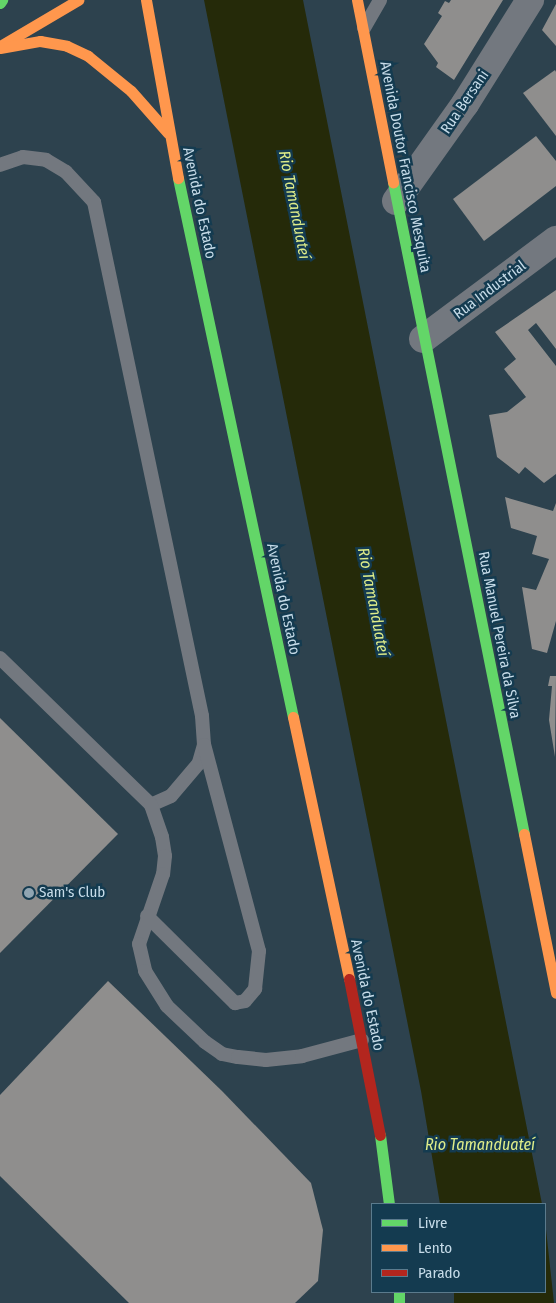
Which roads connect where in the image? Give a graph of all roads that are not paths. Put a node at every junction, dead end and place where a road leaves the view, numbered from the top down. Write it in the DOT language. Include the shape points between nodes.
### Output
graph roads {
  1 [pos="78,0"];
  2 [pos="146,0"];
  3 [pos="357,0"];
  4 [pos="380,0"];
  5 [pos="530,0"];
  6 [pos="363,29"];
  7 [pos="0,47"];
  8 [pos="169,134"];
  9 [pos="0,165"];
  10 [pos="396,201"];
  11 [pos="556,240"];
  12 [pos="423,340"];
  13 [pos="0,658"];
  14 [pos="204,745"];
  15 [pos="150,804"];
  16 [pos="147,916"];
  17 [pos="550,938"];
  18 [pos="556,993"];
  19 [pos="362,1040"];
  20 [pos="389,1203"];
  21 [pos="393,1293"];
  22 [pos="383,1303"];
  1 -- 7 [label="main road"];
  2 -- 8 [label="main road, Avenida do Estado"];
  3 -- 6 [label="main road, Avenida Doutor Francisco Mesquita"];
  4 -- 6 [label="lane"];
  5 -- 10 [label="street, Rua Bersani" via="465,104"];
  6 -- 10 [label="main road, Avenida Doutor Francisco Mesquita"];
  7 -- 8 [label="main road" via="40,41 67,46 88,56 131,91"];
  8 -- 19 [label="main road, Avenida do Estado"];
  9 -- 14 [label="lane" via="24,157 46,160 66,172 94,202 200,706"];
  10 -- 12 [label="main road, Avenida Doutor Francisco Mesquita"];
  11 -- 12 [label="street, Rua Industrial"];
  12 -- 17 [label="main road, Rua Manuel Pereira da Silva"];
  13 -- 15 [label="lane"];
  14 -- 15 [label="lane" via="199,763 185,783 171,796"];
  14 -- 16 [label="lane" via="259,951 255,989 245,1001 235,1003"];
  15 -- 16 [label="lane" via="165,856 163,874"];
  16 -- 19 [label="lane" via="139,944 145,972 167,1006 222,1054 266,1060 302,1056"];
  17 -- 18 [label="main road, Rua Manuel Pereira da Silva"];
  19 -- 20 [label="main road, Avenida do Estado" via="382,1144"];
  21 -- 22 [label="street"];
}
